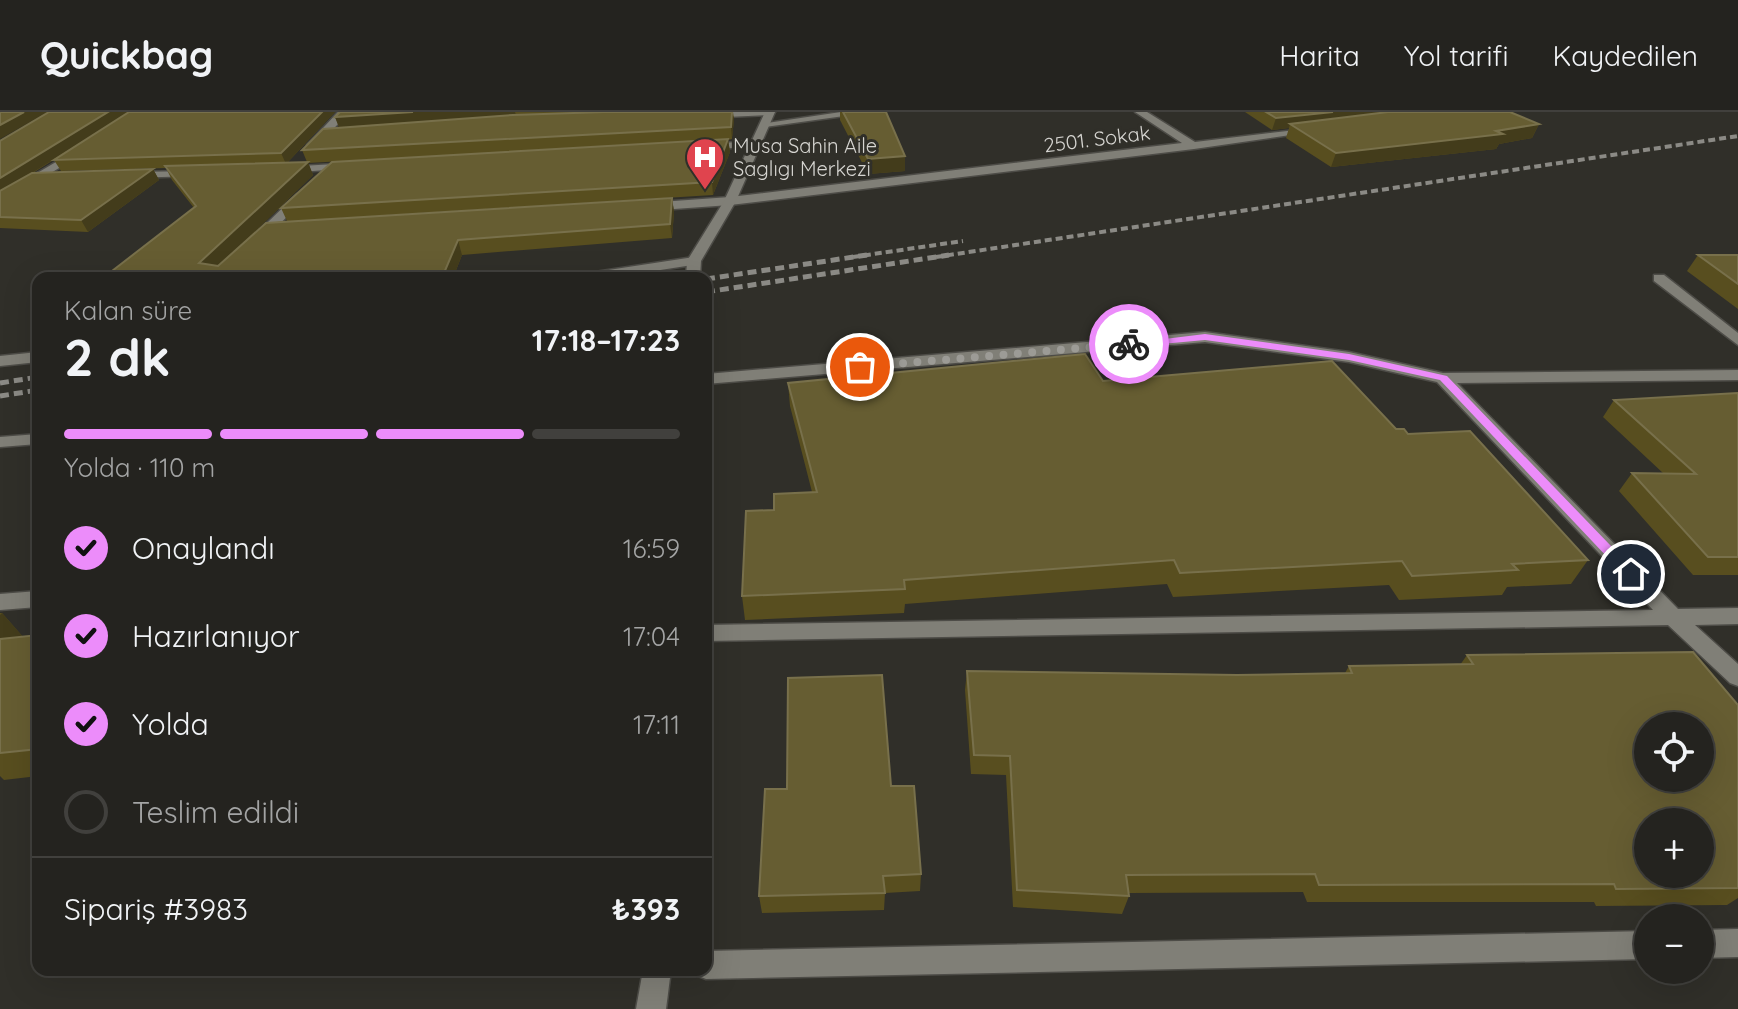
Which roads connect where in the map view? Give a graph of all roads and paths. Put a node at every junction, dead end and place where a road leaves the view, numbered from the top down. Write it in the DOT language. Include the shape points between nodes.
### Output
graph roads {
  1 [pos="344,112"];
  2 [pos="868,112"];
  3 [pos="1140,112"];
  4 [pos="691,115"];
  5 [pos="769,116"];
  6 [pos="1331,129"];
  7 [pos="337,134"];
  8 [pos="322,135"];
  9 [pos="756,144"];
  10 [pos="89,145"];
  11 [pos="1194,146"];
  12 [pos="693,148"];
  13 [pos="365,165"];
  14 [pos="333,167"];
  15 [pos="290,170"];
  16 [pos="274,171"];
  17 [pos="211,173"];
  18 [pos="115,176"];
  19 [pos="68,177"];
  20 [pos="36,178"];
  21 [pos="0,200"];
  22 [pos="730,201"];
  23 [pos="637,207"];
  24 [pos="297,228"];
  25 [pos="266,230"];
  26 [pos="694,261"];
  27 [pos="223,272"];
  28 [pos="622,272"];
  29 [pos="693,272"];
  30 [pos="1659,278"];
  31 [pos="1738,340"];
  32 [pos="32,358"];
  33 [pos="0,361"];
  34 [pos="1738,375"];
  35 [pos="712,378"];
  36 [pos="1443,378"];
  37 [pos="32,439"];
  38 [pos="0,442"];
  39 [pos="32,599"];
  40 [pos="0,602"];
  41 [pos="1738,616"];
  42 [pos="1673,617"];
  43 [pos="712,633"];
  44 [pos="1738,677"];
  45 [pos="1738,943"];
  46 [pos="1714,944"];
  47 [pos="1634,945"];
  48 [pos="712,965"];
  49 [pos="656,976"];
  50 [pos="651,1009"];
  1 -- 8 [label="street"];
  2 -- 5 [label="street"];
  3 -- 11 [label="street"];
  4 -- 5 [label="street"];
  5 -- 9 [label="street"];
  6 -- 11 [label="street, 2501. Sokak"];
  7 -- 8 [label="street"];
  8 -- 15 [label="street"];
  9 -- 12 [label="street"];
  9 -- 22 [label="street"];
  10 -- 20 [label="street"];
  11 -- 22 [label="street, 2501. Sokak"];
  13 -- 14 [label="street"];
  14 -- 15 [label="street"];
  14 -- 25 [label="street"];
  15 -- 16 [label="street"];
  17 -- 18 [label="street"];
  19 -- 20 [label="street"];
  20 -- 21 [label="street"];
  22 -- 23 [label="street, 2501. Sokak"];
  22 -- 26 [label="street"];
  24 -- 25 [label="street"];
  25 -- 27 [label="street"];
  26 -- 28 [label="street"];
  26 -- 29 [label="street"];
  30 -- 31 [label="street"];
  32 -- 33 [label="street"];
  34 -- 36 [label="street"];
  35 -- 36 [label="street" via="1205,337 1349,357"];
  36 -- 42 [label="street"];
  37 -- 38 [label="street"];
  39 -- 40 [label="street"];
  41 -- 42 [label="street"];
  42 -- 43 [label="street"];
  42 -- 44 [label="street"];
  45 -- 46 [label="street"];
  47 -- 48 [label="street"];
  49 -- 50 [label="street"];
}
